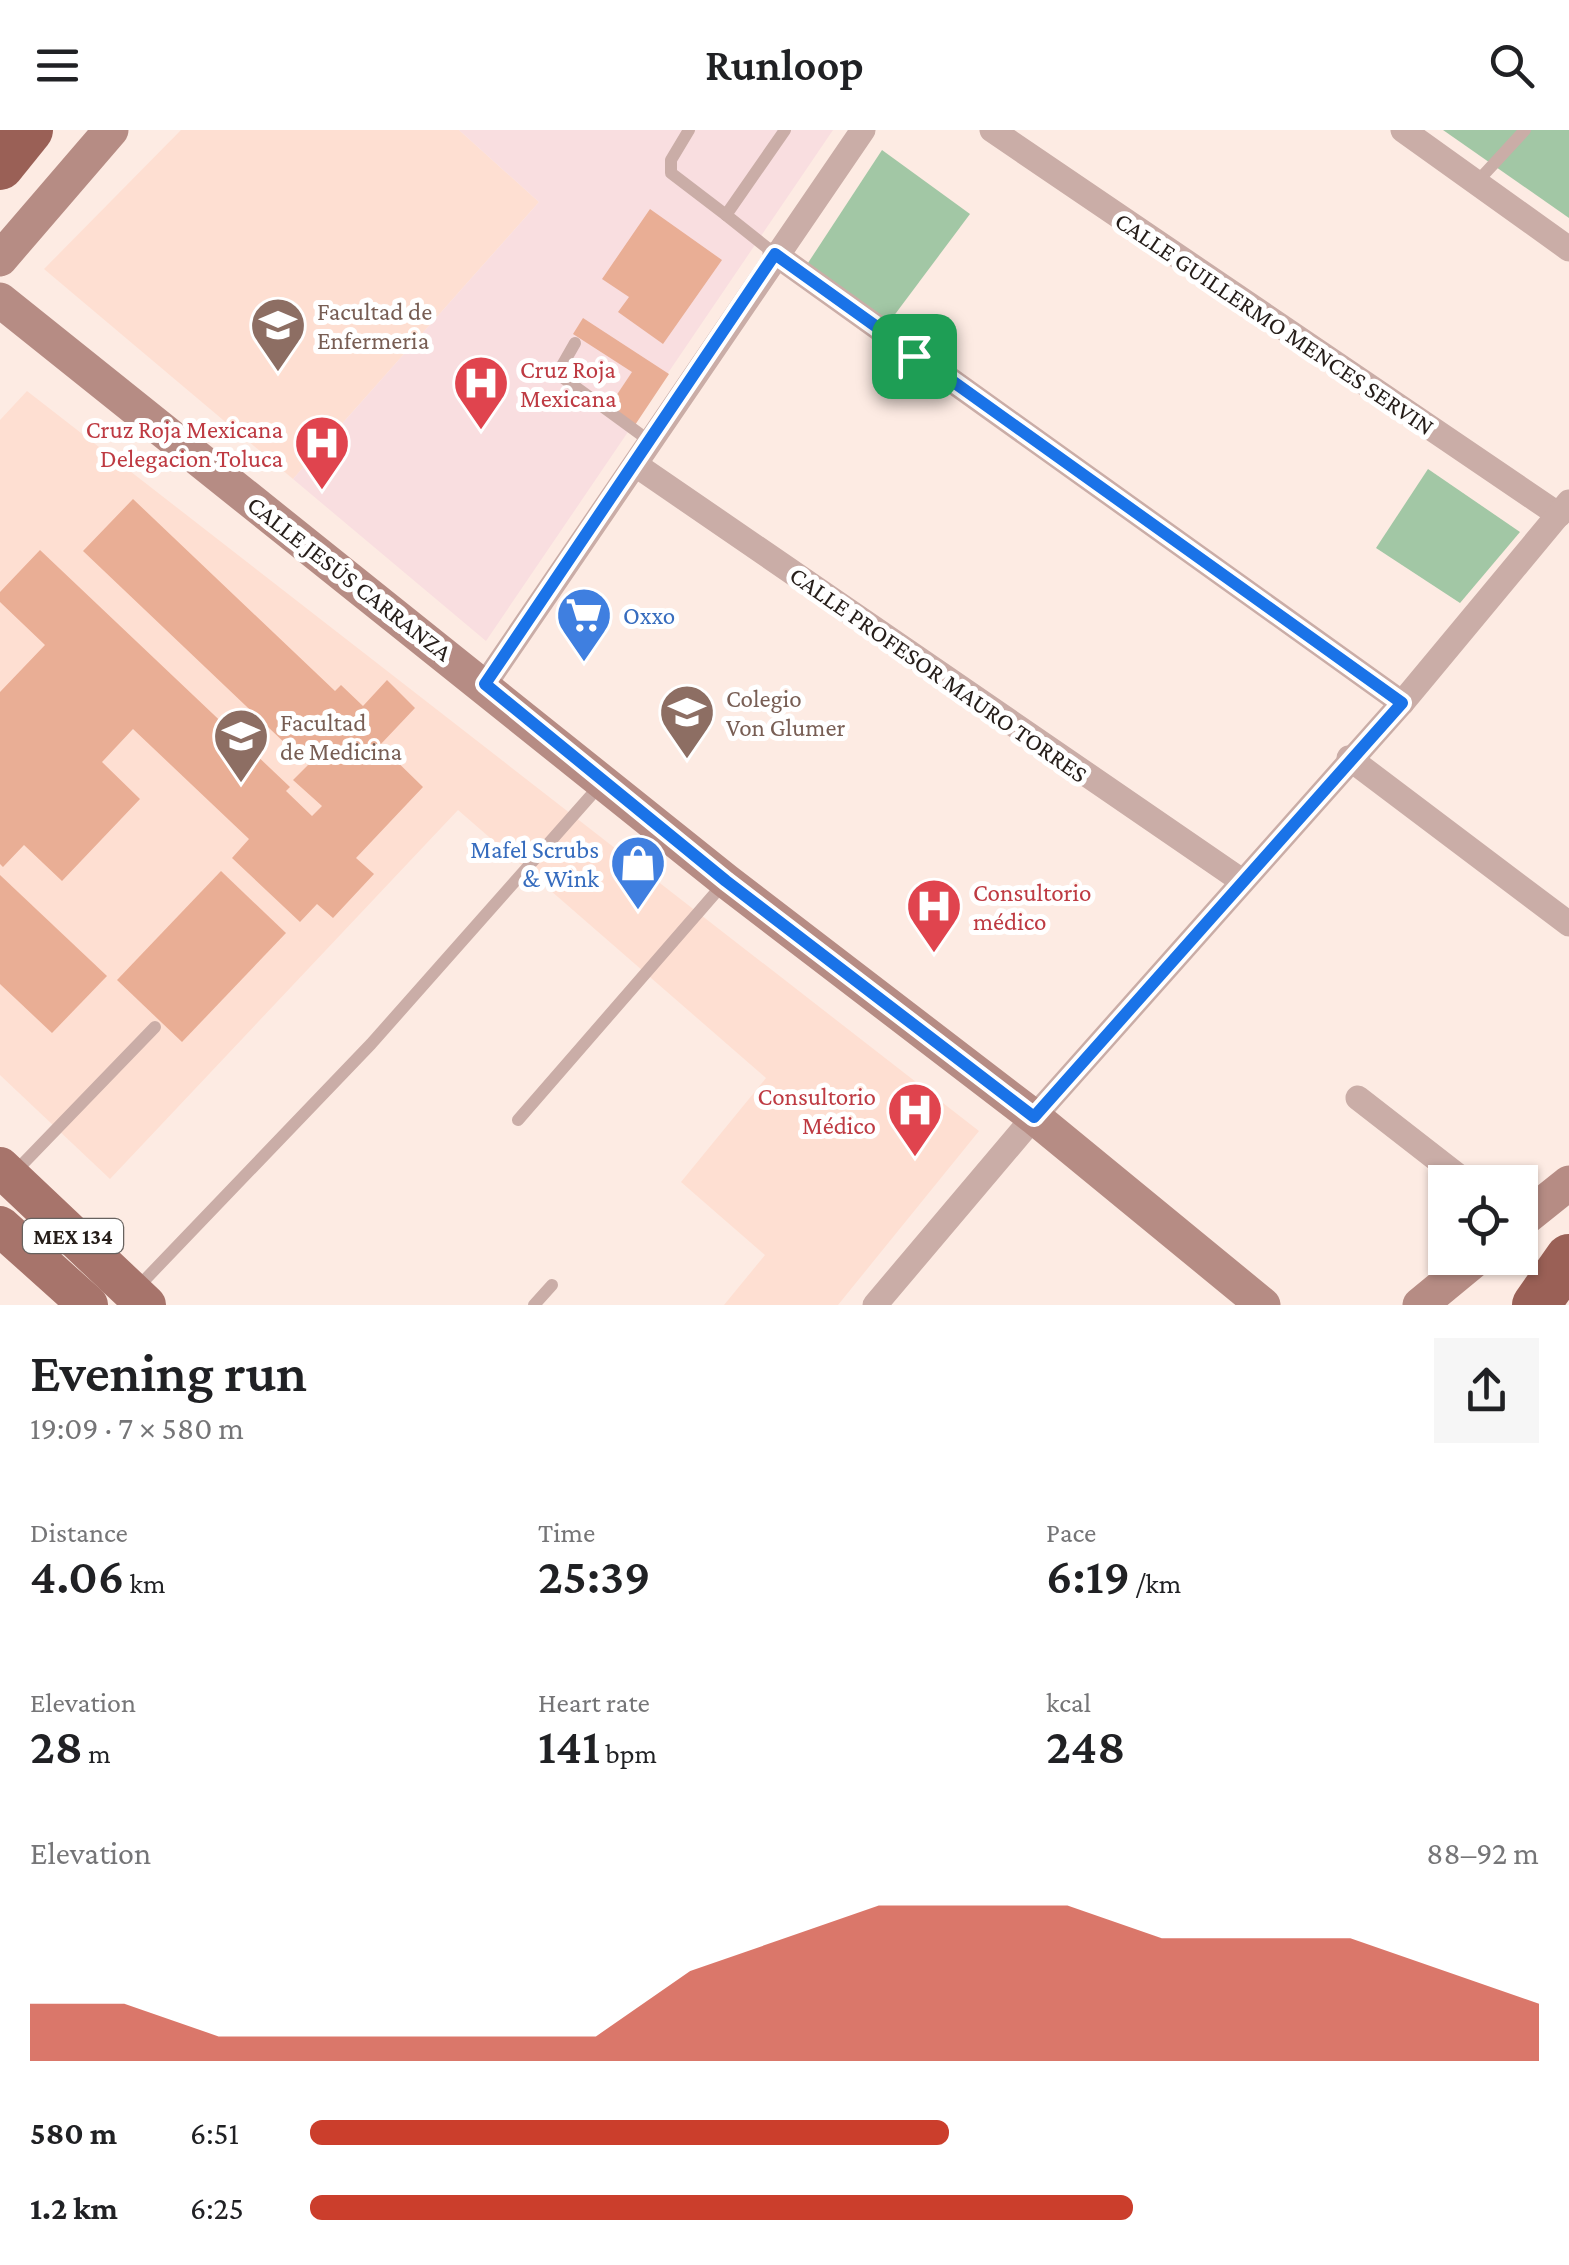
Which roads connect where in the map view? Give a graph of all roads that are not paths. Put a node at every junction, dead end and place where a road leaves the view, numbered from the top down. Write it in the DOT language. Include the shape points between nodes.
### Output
graph roads {
  1 [pos="29,130"];
  2 [pos="111,130"];
  3 [pos="690,130"];
  4 [pos="785,130"];
  5 [pos="863,130"];
  6 [pos="992,130"];
  7 [pos="1403,130"];
  8 [pos="1525,130"];
  9 [pos="0,166"];
  10 [pos="1476,182"];
  11 [pos="726,215"];
  12 [pos="6,242"];
  13 [pos="1569,248"];
  14 [pos="775,254"];
  15 [pos="0,300"];
  16 [pos="575,343"];
  17 [pos="651,442"];
  18 [pos="636,465"];
  19 [pos="1564,509"];
  20 [pos="485,684"];
  21 [pos="1402,703"];
  22 [pos="1349,758"];
  23 [pos="604,782"];
  24 [pos="726,881"];
  25 [pos="1242,882"];
  26 [pos="1569,924"];
  27 [pos="155,1027"];
  28 [pos="1358,1098"];
  29 [pos="1034,1117"];
  30 [pos="518,1120"];
  31 [pos="1444,1165"];
  32 [pos="5,1172"];
  33 [pos="1569,1183"];
  34 [pos="1538,1208"];
  35 [pos="0,1226"];
  36 [pos="1569,1258"];
  37 [pos="1456,1275"];
  38 [pos="552,1286"];
  39 [pos="139,1299"];
  40 [pos="88,1305"];
  41 [pos="534,1305"];
  42 [pos="875,1305"];
  43 [pos="1263,1305"];
  44 [pos="1420,1305"];
  45 [pos="1536,1305"];
  1 -- 9 [label="highway"];
  2 -- 12 [label="main road"];
  3 -- 11 [label="lane" via="671,160 672,173"];
  4 -- 11 [label="lane"];
  5 -- 14 [label="street"];
  6 -- 19 [label="street, CALLE GUILLERMO MENCES SERVIN"];
  7 -- 10 [label="street"];
  8 -- 10 [label="lane"];
  10 -- 13 [label="street"];
  11 -- 14 [label="lane"];
  14 -- 17 [label="street"];
  14 -- 21 [label="street"];
  15 -- 20 [label="main road, CALLE JESÚS CARRANZA"];
  16 -- 17 [label="lane" via="562,377"];
  17 -- 18 [label="street"];
  18 -- 20 [label="street"];
  18 -- 25 [label="street, CALLE PROFESOR MAURO TORRES"];
  19 -- 21 [label="street"];
  20 -- 23 [label="main road, CALLE JESÚS CARRANZA"];
  21 -- 22 [label="street"];
  22 -- 25 [label="street"];
  22 -- 26 [label="street"];
  23 -- 24 [label="main road, CALLE JESÚS CARRANZA"];
  23 -- 39 [label="lane"];
  24 -- 29 [label="main road, CALLE JESÚS CARRANZA"];
  24 -- 30 [label="lane"];
  25 -- 29 [label="street"];
  27 -- 32 [label="lane"];
  28 -- 31 [label="street"];
  29 -- 42 [label="street"];
  29 -- 43 [label="main road, CALLE JESÚS CARRANZA"];
  32 -- 39 [label="main road, MEX 134"];
  33 -- 34 [label="main road"];
  35 -- 40 [label="main road, MEX 134"];
  36 -- 45 [label="highway"];
  37 -- 44 [label="main road"];
  38 -- 41 [label="lane"];
}
